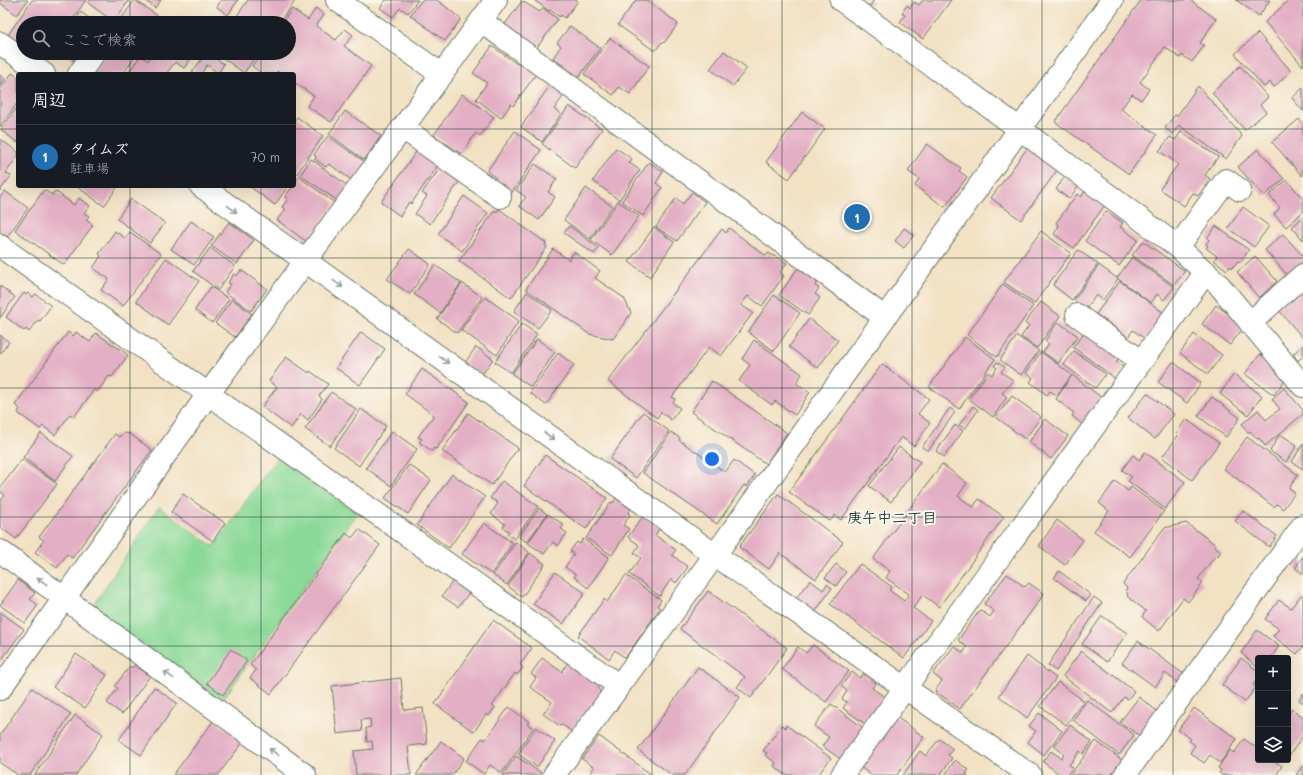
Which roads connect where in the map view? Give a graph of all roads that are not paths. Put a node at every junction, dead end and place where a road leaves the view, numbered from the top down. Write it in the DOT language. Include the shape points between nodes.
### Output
graph roads {
  1 [pos="337,0"];
  2 [pos="496,0"];
  3 [pos="841,0"];
  4 [pos="1112,0"];
  5 [pos="480,21"];
  6 [pos="0,43"];
  7 [pos="16,54"];
  8 [pos="24,60"];
  9 [pos="89,60"];
  10 [pos="41,72"];
  11 [pos="80,72"];
  12 [pos="442,75"];
  13 [pos="403,128"];
  14 [pos="1020,129"];
  15 [pos="204,188"];
  16 [pos="1240,190"];
  17 [pos="500,197"];
  18 [pos="0,246"];
  19 [pos="1178,247"];
  20 [pos="306,261"];
  21 [pos="1206,272"];
  22 [pos="1303,275"];
  23 [pos="1077,315"];
  24 [pos="884,317"];
  25 [pos="1250,323"];
  26 [pos="1141,360"];
  27 [pos="1303,386"];
  28 [pos="209,393"];
  29 [pos="1303,526"];
  30 [pos="0,551"];
  31 [pos="715,555"];
  32 [pos="65,598"];
  33 [pos="618,685"];
  34 [pos="904,688"];
  35 [pos="0,689"];
  36 [pos="305,775"];
  37 [pos="554,775"];
  38 [pos="842,775"];
  39 [pos="1030,775"];
  40 [pos="1125,775"];
  1 -- 12 [label="street"];
  2 -- 5 [label="street"];
  3 -- 14 [label="street"];
  4 -- 14 [label="street"];
  5 -- 12 [label="street"];
  5 -- 24 [label="street"];
  6 -- 7 [label="street"];
  8 -- 10 [label="street"];
  9 -- 11 [label="street"];
  12 -- 13 [label="street"];
  13 -- 17 [label="street"];
  13 -- 20 [label="street"];
  14 -- 19 [label="street"];
  14 -- 24 [label="street"];
  15 -- 20 [label="street, one-way"];
  16 -- 19 [label="street" via="1226,180"];
  18 -- 28 [label="street"];
  19 -- 21 [label="street"];
  20 -- 28 [label="street"];
  20 -- 31 [label="street, one-way"];
  21 -- 25 [label="street"];
  21 -- 26 [label="street"];
  22 -- 25 [label="street"];
  23 -- 26 [label="street"];
  24 -- 31 [label="street"];
  25 -- 27 [label="street"];
  26 -- 34 [label="street"];
  28 -- 32 [label="street"];
  28 -- 33 [label="street"];
  29 -- 40 [label="street"];
  32 -- 30 [label="street, one-way"];
  31 -- 33 [label="street"];
  31 -- 34 [label="street"];
  32 -- 35 [label="street"];
  36 -- 32 [label="street, one-way"];
  33 -- 37 [label="street"];
  34 -- 38 [label="street"];
  34 -- 39 [label="street"];
}
